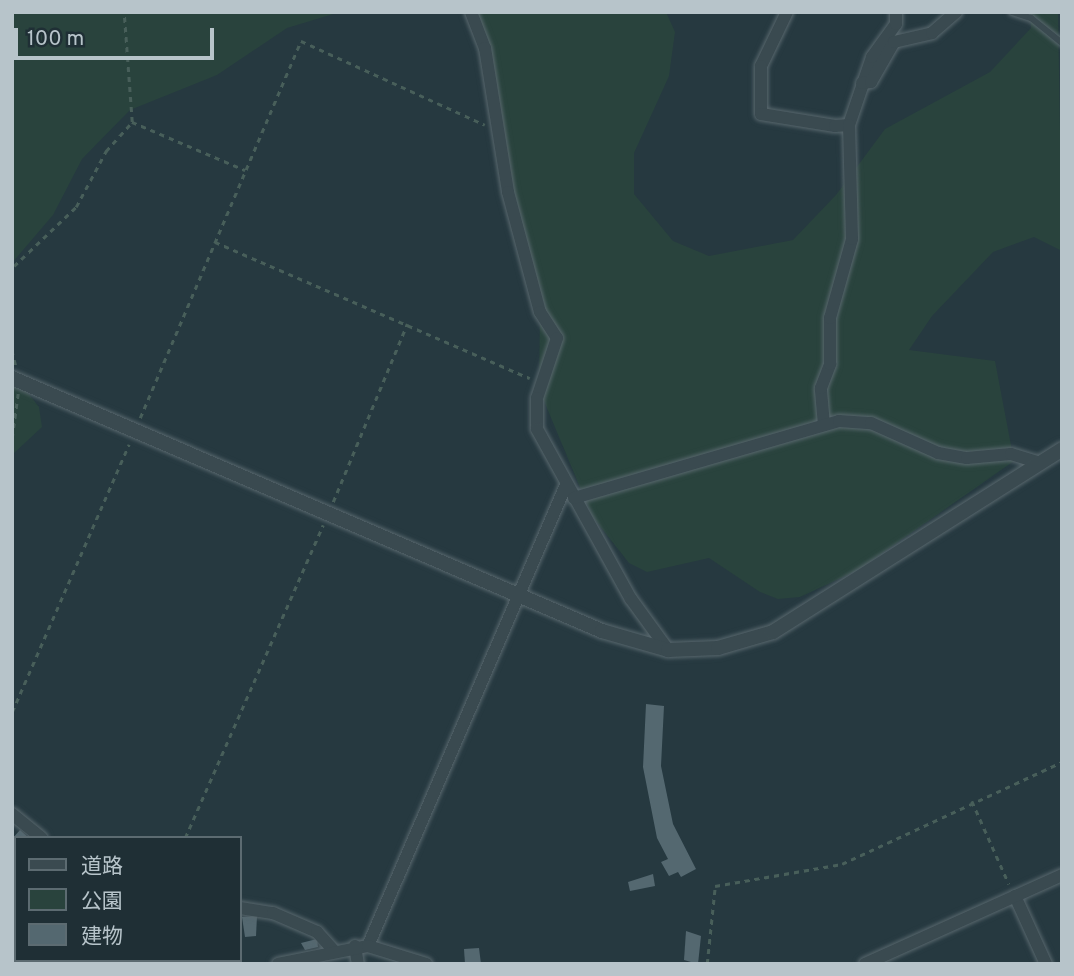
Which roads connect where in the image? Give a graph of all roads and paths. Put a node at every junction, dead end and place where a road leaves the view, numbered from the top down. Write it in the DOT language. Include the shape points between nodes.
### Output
graph roads {
  1 [pos="124,12"];
  2 [pos="471,12"];
  3 [pos="787,12"];
  4 [pos="896,12"];
  5 [pos="956,12"];
  6 [pos="1012,12"];
  7 [pos="1062,43"];
  8 [pos="862,83"];
  9 [pos="132,122"];
  10 [pos="849,125"];
  11 [pos="501,132"];
  12 [pos="245,170"];
  13 [pos="215,242"];
  14 [pos="13,267"];
  15 [pos="407,324"];
  16 [pos="16,380"];
  17 [pos="542,386"];
  18 [pos="824,425"];
  19 [pos="134,431"];
  20 [pos="12,438"];
  21 [pos="1062,449"];
  22 [pos="1040,463"];
  23 [pos="566,485"];
  24 [pos="574,498"];
  25 [pos="328,512"];
  26 [pos="519,594"];
  27 [pos="668,650"];
  28 [pos="12,712"];
  29 [pos="1062,762"];
  30 [pos="972,801"];
  31 [pos="12,814"];
  32 [pos="40,836"];
  33 [pos="186,836"];
  34 [pos="1062,875"];
  35 [pos="1015,896"];
  36 [pos="242,908"];
  37 [pos="361,946"];
  38 [pos="333,950"];
  39 [pos="278,964"];
  40 [pos="358,964"];
  41 [pos="426,964"];
  42 [pos="707,964"];
  43 [pos="865,964"];
  44 [pos="1046,964"];
  1 -- 9 [label="path"];
  2 -- 11 [label="street" via="485,48"];
  3 -- 10 [label="street" via="761,66 761,114"];
  4 -- 8 [label="street" via="896,24 872,57"];
  5 -- 8 [label="street" via="932,33 894,41 871,82"];
  6 -- 7 [label="lane" via="1041,24"];
  8 -- 10 [label="street"];
  9 -- 12 [label="path"];
  9 -- 14 [label="path" via="106,151 76,207"];
  10 -- 18 [label="street" via="852,239 830,318 830,364 821,388"];
  11 -- 12 [label="path" via="301,41"];
  11 -- 17 [label="street" via="508,192 540,312 558,338"];
  12 -- 13 [label="path"];
  13 -- 15 [label="path"];
  13 -- 19 [label="path"];
  15 -- 17 [label="path"];
  15 -- 25 [label="path"];
  16 -- 19 [label="street"];
  16 -- 20 [label="path"];
  17 -- 23 [label="street" via="534,408 537,429"];
  18 -- 22 [label="street" via="862,421 938,453 967,458 1011,454"];
  18 -- 24 [label="street"];
  19 -- 25 [label="street"];
  19 -- 28 [label="path"];
  21 -- 22 [label="street"];
  22 -- 27 [label="street" via="773,632 718,648"];
  23 -- 24 [label="street"];
  23 -- 26 [label="street"];
  24 -- 27 [label="street"];
  25 -- 26 [label="street"];
  25 -- 33 [label="path"];
  26 -- 27 [label="street" via="612,634"];
  26 -- 37 [label="street"];
  29 -- 30 [label="path"];
  30 -- 35 [label="path"];
  30 -- 42 [label="path" via="878,852 842,864 716,886"];
  31 -- 32 [label="street"];
  34 -- 35 [label="street"];
  35 -- 43 [label="street"];
  35 -- 44 [label="street"];
  36 -- 38 [label="street" via="273,913 306,927"];
  37 -- 38 [label="street"];
  37 -- 40 [label="street"];
  37 -- 41 [label="street"];
  38 -- 39 [label="street"];
}
